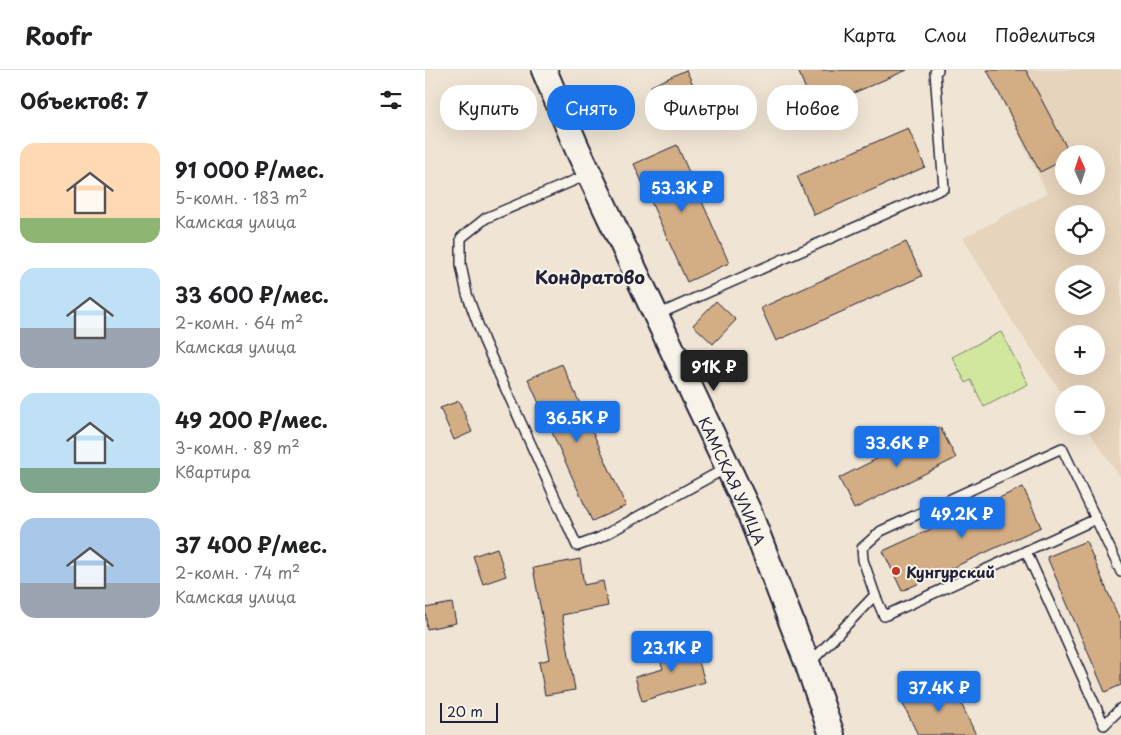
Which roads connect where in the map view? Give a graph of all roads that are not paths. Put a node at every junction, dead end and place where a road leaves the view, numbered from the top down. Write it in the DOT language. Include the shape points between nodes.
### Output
graph roads {
  1 [pos="544,70"];
  2 [pos="938,70"];
  3 [pos="589,174"];
  4 [pos="657,315"];
  5 [pos="728,467"];
  6 [pos="1096,519"];
  7 [pos="1026,551"];
  8 [pos="1121,572"];
  9 [pos="875,595"];
  10 [pos="808,665"];
  11 [pos="1121,708"];
  12 [pos="832,735"];
  1 -- 3 [label="street, КАМСКАЯ УЛИЦА"];
  2 -- 4 [label="lane" via="935,72 944,188"];
  3 -- 4 [label="street, КАМСКАЯ УЛИЦА"];
  3 -- 5 [label="lane" via="486,218 461,238 461,265 467,294 484,341 577,546 599,538"];
  4 -- 5 [label="street, КАМСКАЯ УЛИЦА"];
  5 -- 10 [label="street, КАМСКАЯ УЛИЦА" via="749,512"];
  6 -- 7 [label="lane"];
  6 -- 8 [label="lane"];
  6 -- 9 [label="lane" via="1062,448 881,531 862,548"];
  7 -- 9 [label="lane" via="885,616"];
  7 -- 11 [label="lane" via="1104,725"];
  9 -- 10 [label="lane"];
  10 -- 12 [label="street, КАМСКАЯ УЛИЦА"];
}
